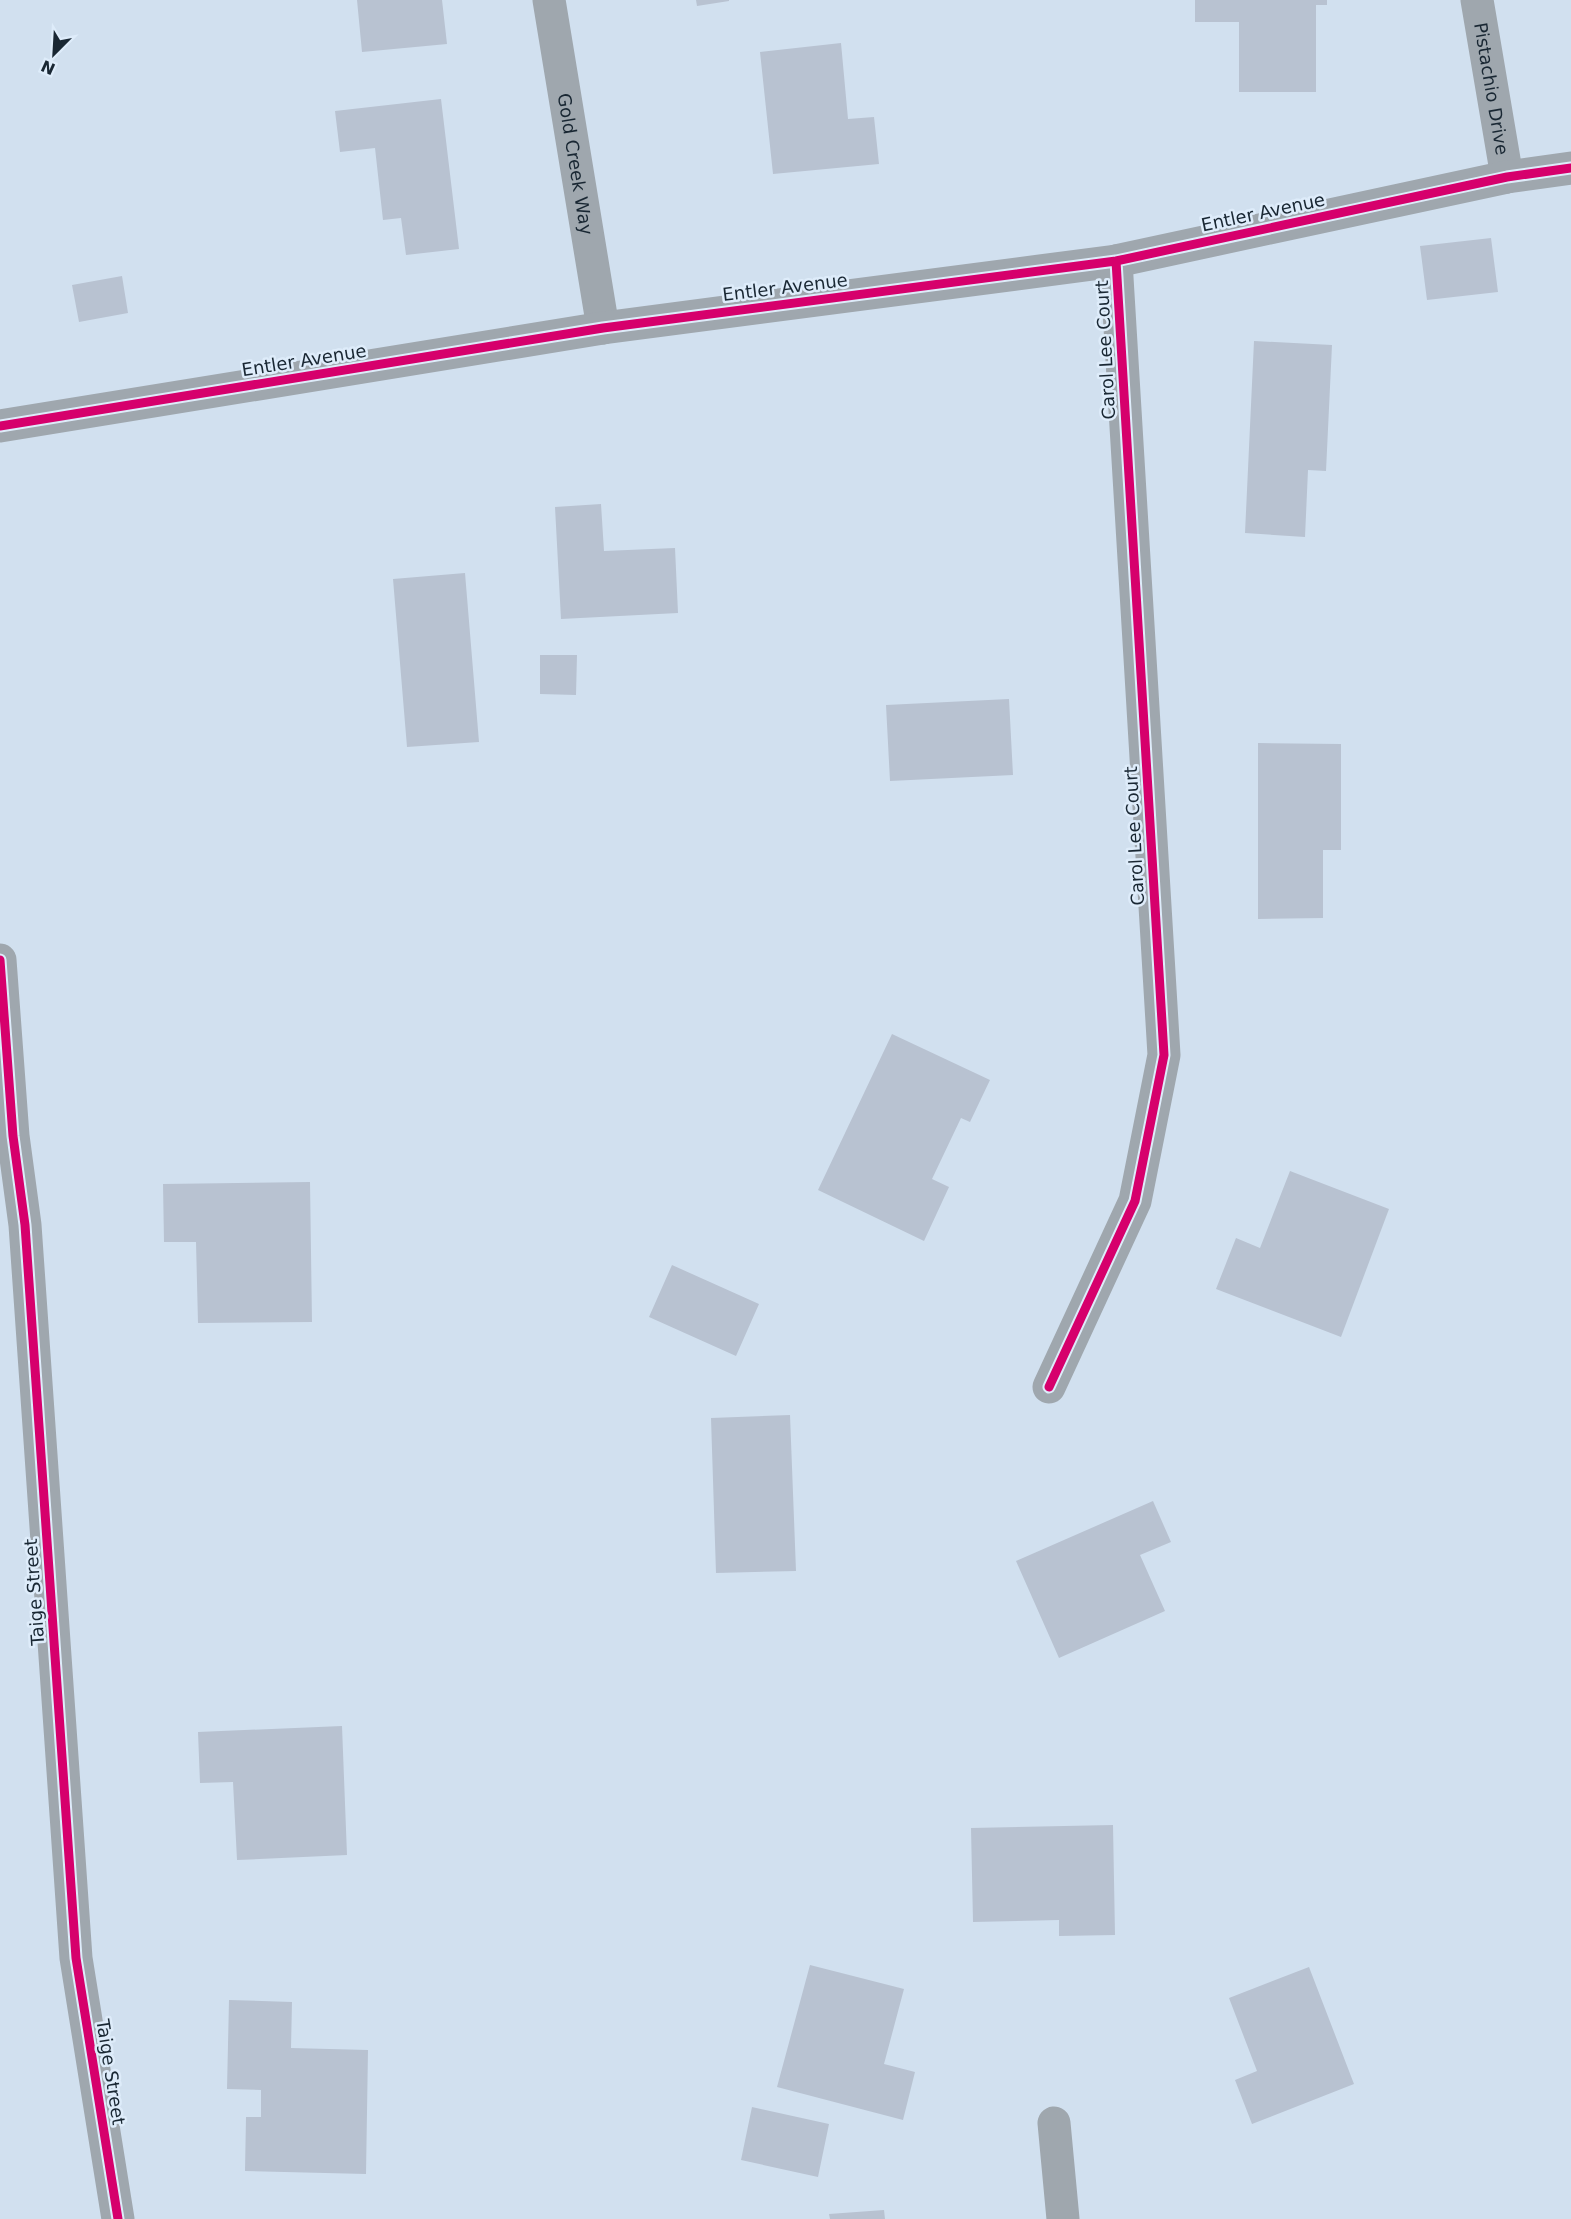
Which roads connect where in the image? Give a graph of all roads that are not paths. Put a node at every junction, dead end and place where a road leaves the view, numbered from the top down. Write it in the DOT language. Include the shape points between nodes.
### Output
graph roads {
  1 [pos="549,0"];
  2 [pos="1477,0"];
  3 [pos="1571,168"];
  4 [pos="1507,177"];
  5 [pos="1116,261"];
  6 [pos="603,328"];
  7 [pos="0,426"];
  8 [pos="0,960"];
  9 [pos="1049,1387"];
  10 [pos="1054,2123"];
  11 [pos="118,2219"];
  12 [pos="1063,2219"];
  1 -- 6 [label="street, Gold Creek Way"];
  2 -- 4 [label="street, Pistachio Drive"];
  3 -- 4 [label="street, Entler Avenue"];
  4 -- 5 [label="street, Entler Avenue"];
  5 -- 6 [label="street, Entler Avenue"];
  5 -- 9 [label="street, Carol Lee Court" via="1164,1055 1135,1201"];
  6 -- 7 [label="street, Entler Avenue"];
  8 -- 11 [label="street, Taige Street" via="13,1137 25,1225 76,1958"];
  10 -- 12 [label="street"];
}
